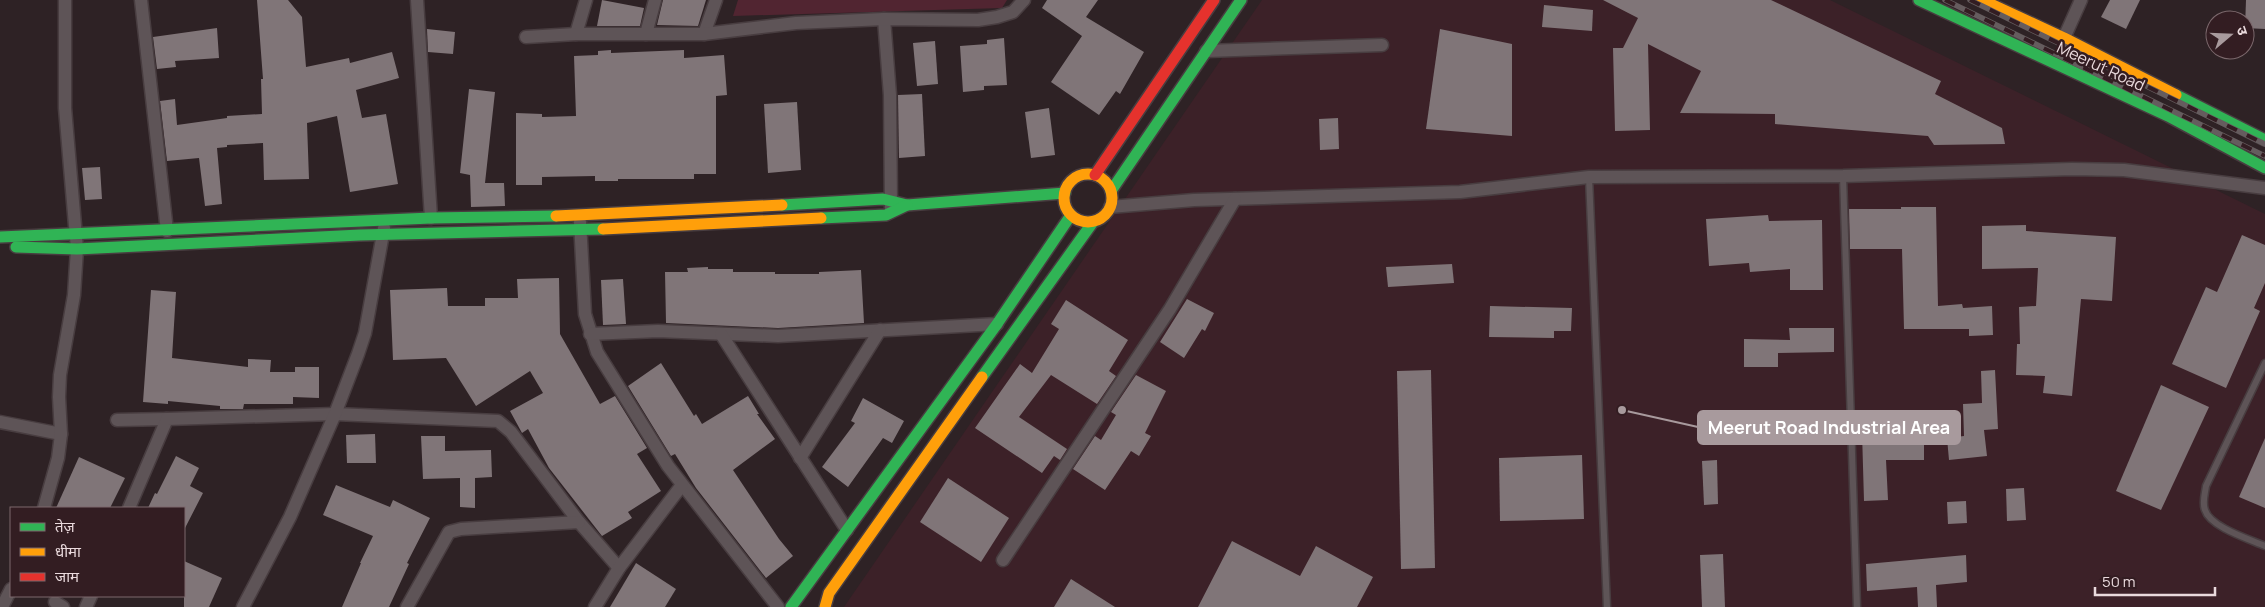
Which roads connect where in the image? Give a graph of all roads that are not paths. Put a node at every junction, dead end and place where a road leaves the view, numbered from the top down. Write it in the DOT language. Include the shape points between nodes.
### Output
graph roads {
  1 [pos="65,0"];
  2 [pos="141,0"];
  3 [pos="417,0"];
  4 [pos="586,0"];
  5 [pos="655,0"];
  6 [pos="716,0"];
  7 [pos="1024,0"];
  8 [pos="1214,0"];
  9 [pos="1241,0"];
  10 [pos="1919,0"];
  11 [pos="1982,0"];
  12 [pos="2081,0"];
  13 [pos="884,19"];
  14 [pos="576,34"];
  15 [pos="646,34"];
  16 [pos="704,34"];
  17 [pos="526,37"];
  18 [pos="2064,38"];
  19 [pos="1382,45"];
  20 [pos="1206,51"];
  21 [pos="2265,140"];
  22 [pos="2265,168"];
  23 [pos="1095,175"];
  24 [pos="1843,176"];
  25 [pos="1589,177"];
  26 [pos="2265,188"];
  27 [pos="1111,191"];
  28 [pos="1065,193"];
  29 [pos="1235,199"];
  30 [pos="892,200"];
  31 [pos="907,205"];
  32 [pos="1110,207"];
  33 [pos="891,214"];
  34 [pos="1071,215"];
  35 [pos="580,216"];
  36 [pos="431,218"];
  37 [pos="1093,222"];
  38 [pos="384,227"];
  39 [pos="581,230"];
  40 [pos="167,231"];
  41 [pos="76,235"];
  42 [pos="0,237"];
  43 [pos="0,248"];
  44 [pos="78,249"];
  45 [pos="997,324"];
  46 [pos="880,330"];
  47 [pos="590,334"];
  48 [pos="721,334"];
  49 [pos="2265,362"];
  50 [pos="335,414"];
  51 [pos="167,419"];
  52 [pos="117,420"];
  53 [pos="0,422"];
  54 [pos="61,434"];
  55 [pos="800,458"];
  56 [pos="682,485"];
  57 [pos="44,507"];
  58 [pos="129,507"];
  59 [pos="579,522"];
  60 [pos="847,530"];
  61 [pos="2265,546"];
  62 [pos="1003,560"];
  63 [pos="619,568"];
  64 [pos="10,591"];
  65 [pos="827,606"];
  66 [pos="2,607"];
  67 [pos="243,607"];
  68 [pos="407,607"];
  69 [pos="595,607"];
  70 [pos="778,607"];
  71 [pos="791,607"];
  72 [pos="1607,607"];
  73 [pos="1857,607"];
  1 -- 41 [label="street" via="65,108"];
  2 -- 40 [label="street"];
  3 -- 36 [label="street"];
  4 -- 14 [label="street"];
  5 -- 15 [label="street"];
  6 -- 16 [label="street"];
  7 -- 13 [label="street" via="1012,12 978,20"];
  8 -- 23 [label="street"];
  9 -- 20 [label="street"];
  10 -- 22 [label="street, Meerut Road" via="2168,116"];
  11 -- 18 [label="street, Meerut Road"];
  12 -- 18 [label="street"];
  13 -- 16 [label="street" via="796,23"];
  13 -- 30 [label="street" via="890,95"];
  14 -- 15 [label="street"];
  14 -- 17 [label="street"];
  15 -- 16 [label="street"];
  18 -- 21 [label="street, Meerut Road"];
  19 -- 20 [label="street"];
  20 -- 27 [label="street"];
  23 -- 27 [label="street" via="1108,184"];
  23 -- 28 [label="street" via="1080,176"];
  24 -- 25 [label="street"];
  24 -- 26 [label="street" via="2124,170"];
  24 -- 73 [label="lane"];
  25 -- 29 [label="street" via="1460,192"];
  25 -- 72 [label="lane"];
  27 -- 32 [label="street"];
  28 -- 31 [label="street"];
  28 -- 34 [label="street" via="1065,205"];
  29 -- 32 [label="street"];
  29 -- 62 [label="street" via="1170,309"];
  30 -- 31 [label="street"];
  30 -- 33 [label="street"];
  30 -- 35 [label="street"];
  31 -- 33 [label="street"];
  32 -- 37 [label="street"];
  33 -- 39 [label="street"];
  34 -- 37 [label="street"];
  34 -- 45 [label="street"];
  35 -- 36 [label="street"];
  35 -- 39 [label="street"];
  36 -- 38 [label="street"];
  37 -- 65 [label="street" via="828,593"];
  38 -- 39 [label="street"];
  38 -- 40 [label="street"];
  38 -- 44 [label="street"];
  38 -- 50 [label="street" via="365,332"];
  39 -- 47 [label="street" via="585,314"];
  40 -- 41 [label="street"];
  41 -- 42 [label="street"];
  41 -- 44 [label="street"];
  43 -- 44 [label="street"];
  44 -- 54 [label="street" via="74,295 60,375"];
  45 -- 46 [label="street"];
  45 -- 60 [label="street"];
  46 -- 48 [label="street" via="778,336"];
  46 -- 55 [label="street"];
  47 -- 48 [label="street" via="658,331"];
  47 -- 56 [label="street" via="597,352"];
  48 -- 55 [label="street"];
  49 -- 61 [label="lane" via="2206,486 2203,502 2211,521"];
  50 -- 51 [label="street"];
  50 -- 59 [label="street" via="498,421 511,432"];
  50 -- 67 [label="street" via="290,517"];
  51 -- 52 [label="street"];
  51 -- 58 [label="street"];
  53 -- 54 [label="street"];
  54 -- 57 [label="street"];
  55 -- 60 [label="street"];
  56 -- 63 [label="street"];
  56 -- 70 [label="street"];
  59 -- 63 [label="street"];
  59 -- 68 [label="street" via="449,532"];
  60 -- 71 [label="street"];
  63 -- 69 [label="street"];
  64 -- 66 [label="street"];
}
